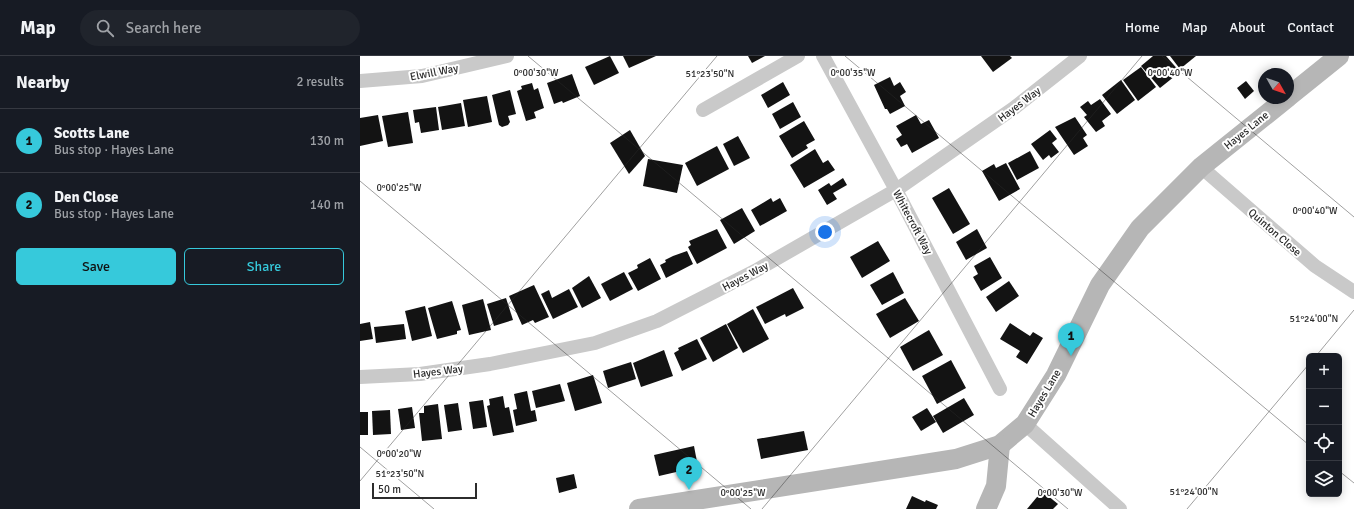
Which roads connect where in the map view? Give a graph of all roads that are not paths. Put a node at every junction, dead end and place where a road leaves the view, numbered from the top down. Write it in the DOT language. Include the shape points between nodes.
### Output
graph roads {
  1 [pos="507,56"];
  2 [pos="798,56"];
  3 [pos="823,56"];
  4 [pos="1080,56"];
  5 [pos="1339,56"];
  6 [pos="360,81"];
  7 [pos="1294,92"];
  8 [pos="1280,104"];
  9 [pos="703,110"];
  10 [pos="1201,167"];
  11 [pos="896,190"];
  12 [pos="1354,292"];
  13 [pos="360,377"];
  14 [pos="1000,389"];
  15 [pos="1025,424"];
  16 [pos="1000,445"];
  17 [pos="672,506"];
  18 [pos="639,509"];
  19 [pos="986,509"];
  20 [pos="1120,509"];
  1 -- 6 [label="street, Elwill Way" via="422,76"];
  2 -- 9 [label="street"];
  3 -- 11 [label="street, Whitecroft Way"];
  4 -- 11 [label="street, Hayes Way" via="1014,108"];
  5 -- 7 [label="main road, Hayes Lane"];
  8 -- 10 [label="main road, Hayes Lane"];
  10 -- 12 [label="street, Quinton Close" via="1315,266"];
  10 -- 15 [label="main road, Hayes Lane" via="1140,228 1100,286 1056,375"];
  11 -- 13 [label="street, Hayes Way" via="755,271 657,321 595,342 490,364 420,374"];
  11 -- 14 [label="street, Whitecroft Way"];
  15 -- 16 [label="main road, Hayes Lane"];
  15 -- 20 [label="street"];
  16 -- 17 [label="main road, Hayes Lane" via="956,459"];
  16 -- 19 [label="main road" via="996,486"];
  17 -- 18 [label="main road, Hayes Lane"];
}
